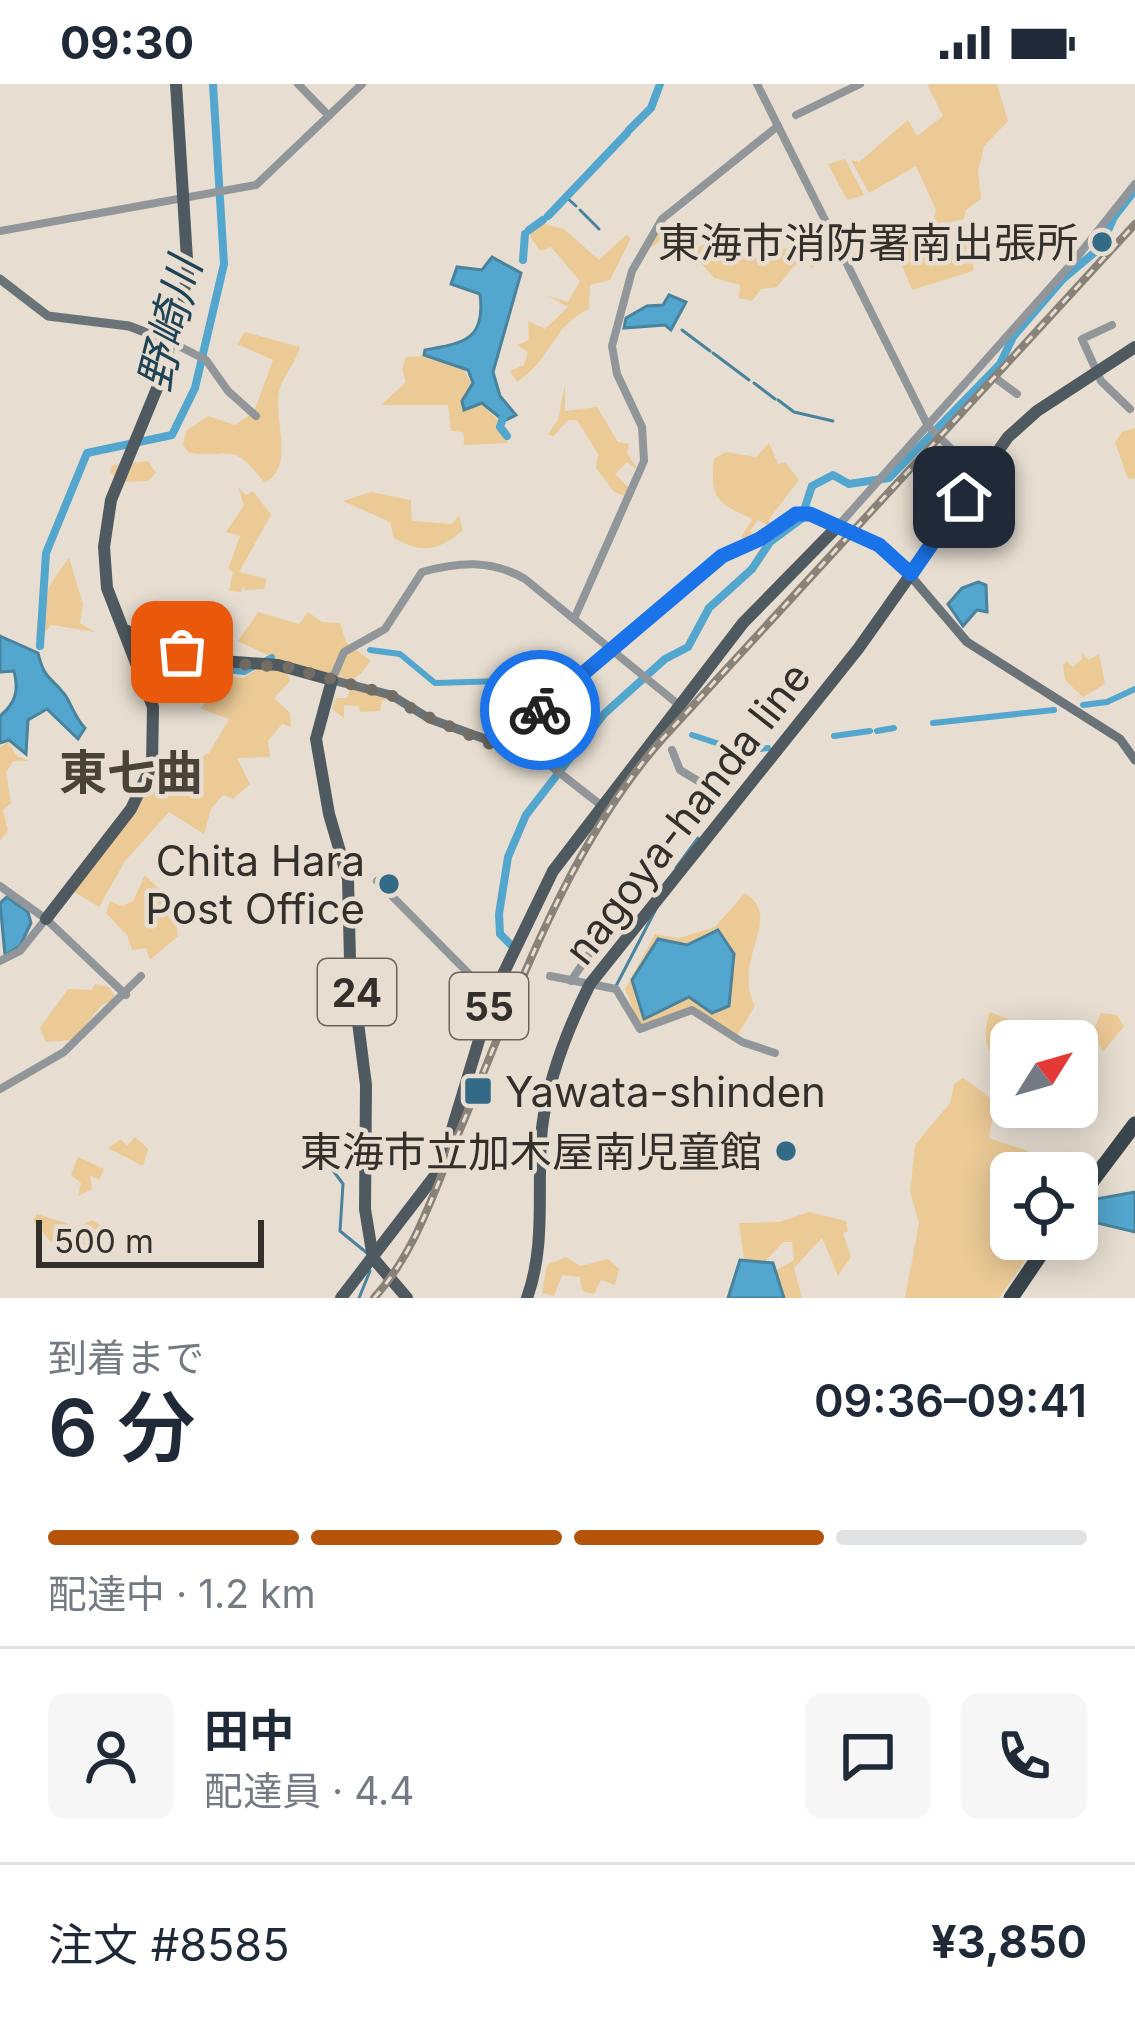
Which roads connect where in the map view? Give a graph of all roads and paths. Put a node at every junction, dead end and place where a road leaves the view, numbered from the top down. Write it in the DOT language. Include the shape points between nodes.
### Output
graph roads {
  1 [pos="176,84"];
  2 [pos="298,84"];
  3 [pos="362,84"];
  4 [pos="757,84"];
  5 [pos="860,84"];
  6 [pos="329,116"];
  7 [pos="796,116"];
  8 [pos="778,126"];
  9 [pos="1135,184"];
  10 [pos="185,197"];
  11 [pos="0,231"];
  12 [pos="0,280"];
  13 [pos="1112,325"];
  14 [pos="171,342"];
  15 [pos="1135,350"];
  16 [pos="1097,374"];
  17 [pos="998,380"];
  18 [pos="1017,394"];
  19 [pos="1130,409"];
  20 [pos="256,416"];
  21 [pos="930,429"];
  22 [pos="981,478"];
  23 [pos="838,526"];
  24 [pos="912,576"];
  25 [pos="574,619"];
  26 [pos="124,630"];
  27 [pos="614,651"];
  28 [pos="332,680"];
  29 [pos="679,705"];
  30 [pos="510,734"];
  31 [pos="673,750"];
  32 [pos="1135,760"];
  33 [pos="713,790"];
  34 [pos="602,806"];
  35 [pos="377,881"];
  36 [pos="0,886"];
  37 [pos="46,919"];
  38 [pos="604,932"];
  39 [pos="0,961"];
  40 [pos="141,976"];
  41 [pos="550,976"];
  42 [pos="571,981"];
  43 [pos="593,985"];
  44 [pos="126,995"];
  45 [pos="492,997"];
  46 [pos="775,1053"];
  47 [pos="0,1089"];
  48 [pos="1135,1121"];
  49 [pos="1098,1169"];
  50 [pos="373,1258"];
  51 [pos="1034,1260"];
  52 [pos="341,1298"];
  53 [pos="407,1298"];
  54 [pos="529,1298"];
  55 [pos="1008,1298"];
  1 -- 10 [label="main road"];
  2 -- 6 [label="street"];
  3 -- 6 [label="street"];
  4 -- 8 [label="street"];
  5 -- 7 [label="street"];
  6 -- 10 [label="street" via="269,176"];
  8 -- 21 [label="street"];
  8 -- 25 [label="street" via="662,219 632,271 612,346 642,427 644,460"];
  9 -- 21 [label="street"];
  10 -- 11 [label="street"];
  10 -- 14 [label="main road" via="188,274"];
  12 -- 14 [label="main road" via="48,316 129,326"];
  13 -- 16 [label="street" via="1082,339"];
  14 -- 20 [label="street" via="202,357"];
  14 -- 26 [label="main road" via="111,500 107,588"];
  15 -- 16 [label="main road, 55"];
  16 -- 19 [label="street"];
  16 -- 22 [label="main road, 55" via="1019,425"];
  17 -- 18 [label="street"];
  21 -- 22 [label="street"];
  21 -- 23 [label="street"];
  22 -- 24 [label="main road, nagoya-handa line / 55"];
  23 -- 24 [label="main road" via="891,553"];
  23 -- 27 [label="main road" via="806,514 722,556"];
  23 -- 29 [label="main road, nagoya-handa line / 55" via="743,623"];
  24 -- 32 [label="main road" via="967,642 1120,739"];
  24 -- 43 [label="main road, nagoya-handa line / 55"];
  25 -- 27 [label="street"];
  25 -- 28 [label="street" via="504,568 432,569 416,579 385,629 344,652"];
  26 -- 28 [label="main road" via="208,660"];
  26 -- 37 [label="main road" via="153,707 152,765 131,809"];
  27 -- 29 [label="street"];
  27 -- 30 [label="main road"];
  28 -- 30 [label="main road" via="391,695 484,742"];
  28 -- 50 [label="main road, 24" via="316,739 348,879"];
  29 -- 34 [label="main road, nagoya-handa line / 55"];
  30 -- 34 [label="street"];
  31 -- 33 [label="street" via="682,772"];
  34 -- 45 [label="main road, nagoya-handa line / 55" via="548,879"];
  35 -- 45 [label="street"];
  36 -- 37 [label="street"];
  37 -- 39 [label="street" via="20,951"];
  37 -- 44 [label="street"];
  38 -- 42 [label="street"];
  40 -- 44 [label="street"];
  41 -- 42 [label="street"];
  42 -- 43 [label="street"];
  43 -- 46 [label="street" via="622,994 640,1029 692,1010"];
  43 -- 54 [label="main road, nagoya-handa line / 55" via="572,1019 546,1106"];
  44 -- 47 [label="street" via="58,1057"];
  45 -- 50 [label="main road, nagoya-handa line / 55" via="440,1169"];
  48 -- 49 [label="highway"];
  50 -- 52 [label="main road, nagoya-handa line / 55"];
  50 -- 53 [label="main road"];
  51 -- 55 [label="highway"];
}
